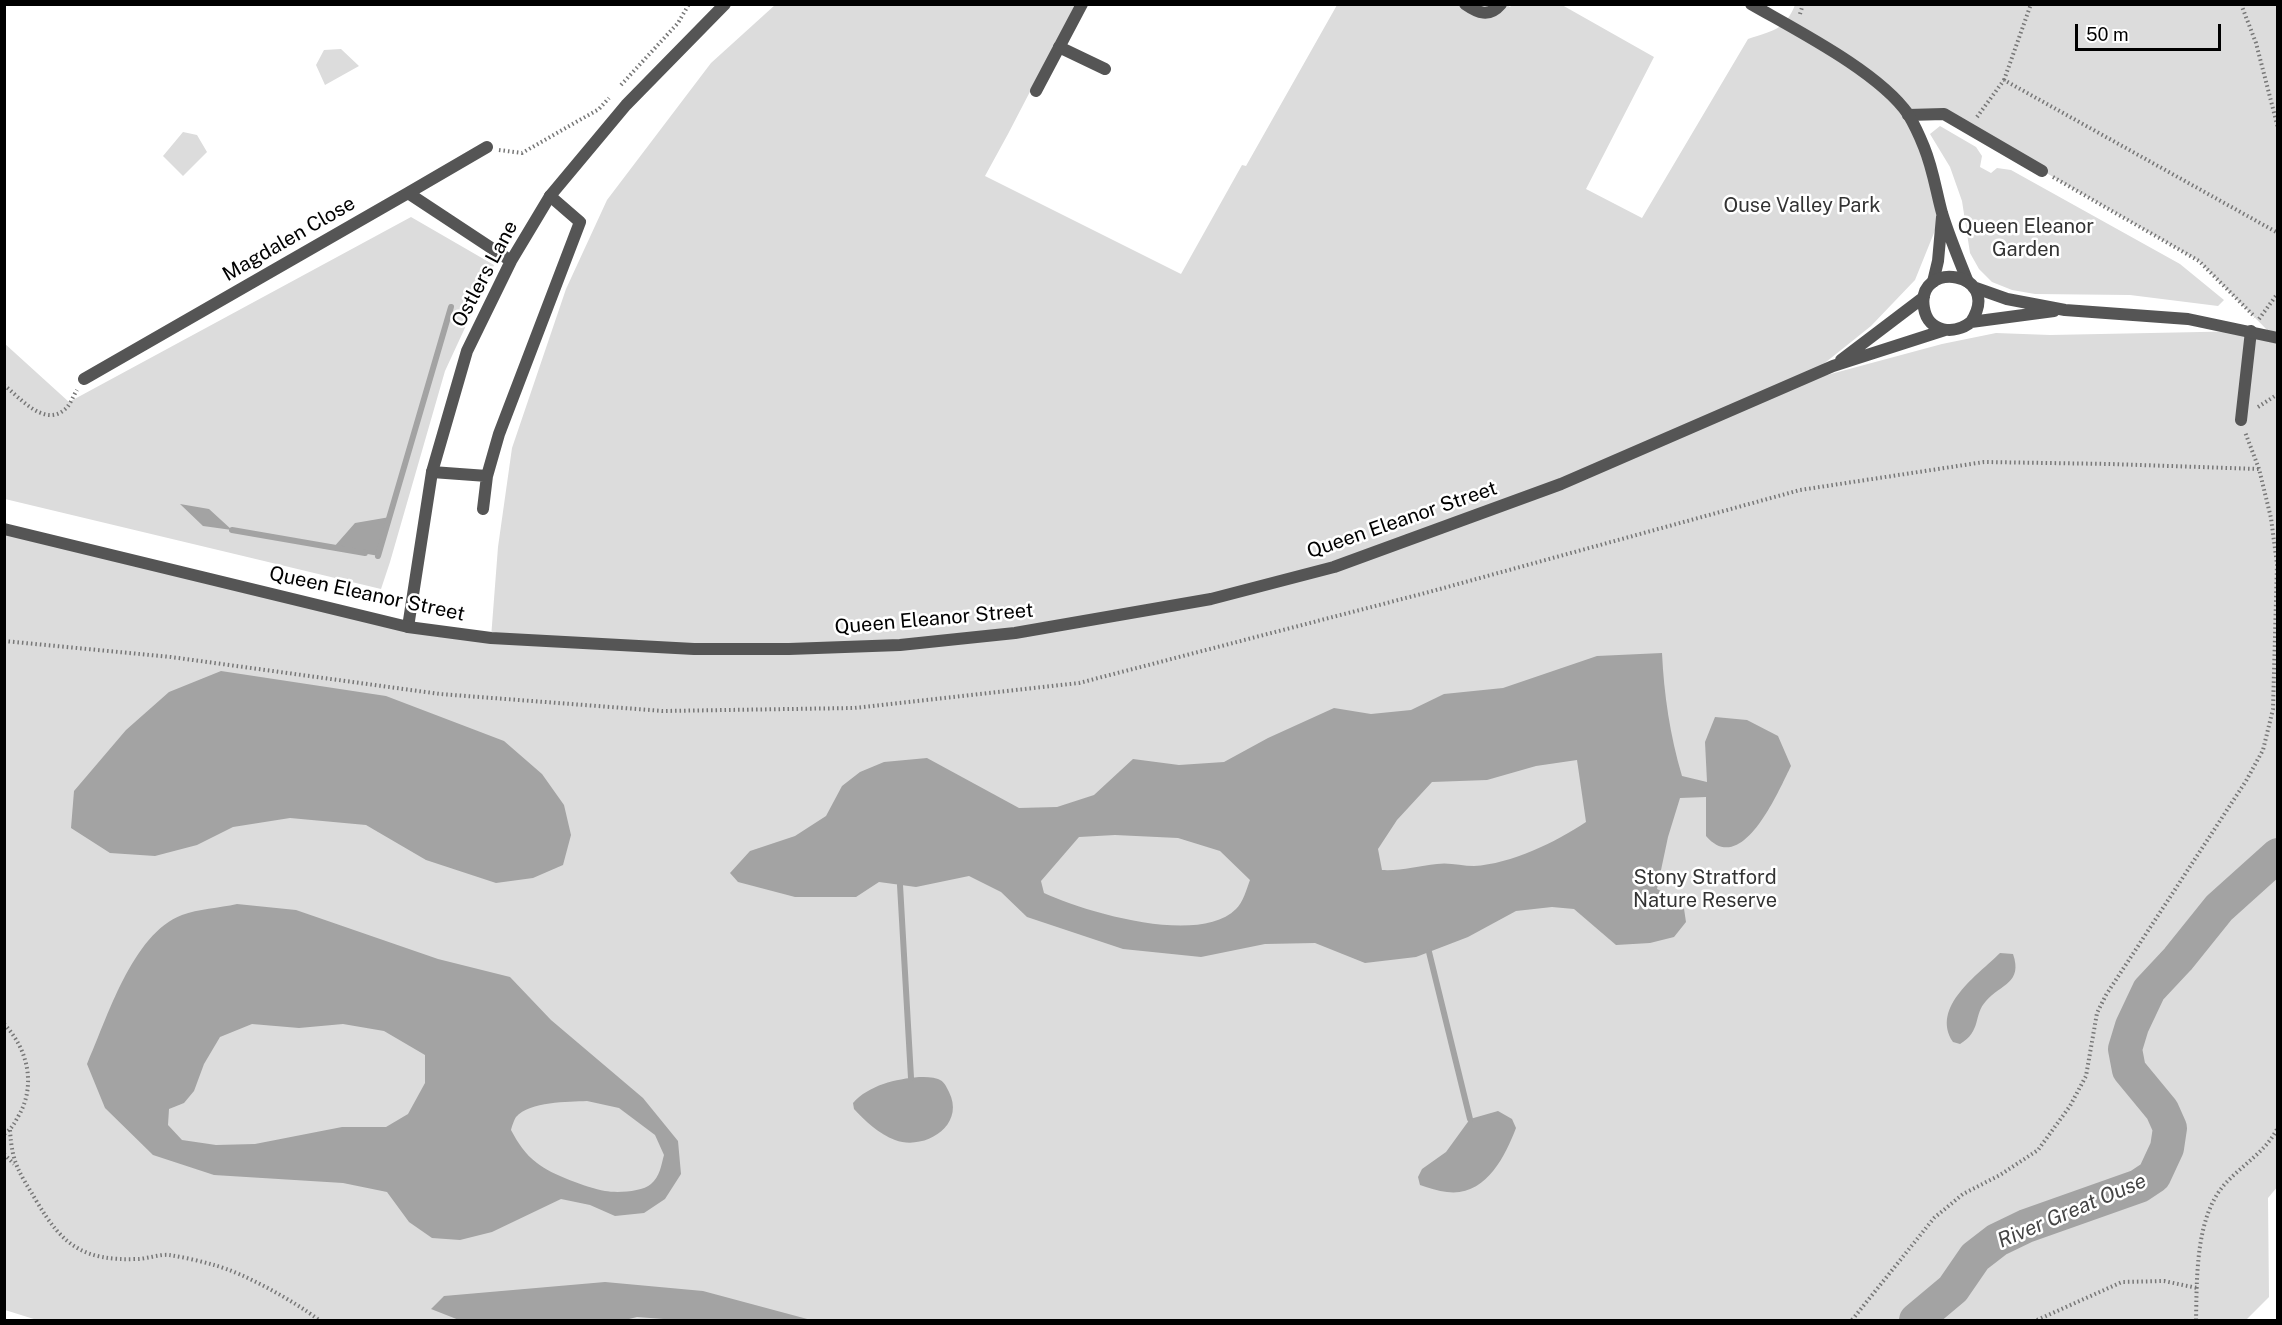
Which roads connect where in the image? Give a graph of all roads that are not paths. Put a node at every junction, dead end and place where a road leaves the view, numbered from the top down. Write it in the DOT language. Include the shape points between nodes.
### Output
graph roads {
  1 [pos="725,4"];
  2 [pos="1082,4"];
  3 [pos="1465,4"];
  4 [pos="1501,4"];
  5 [pos="1751,4"];
  6 [pos="1059,47"];
  7 [pos="1105,69"];
  8 [pos="1036,91"];
  9 [pos="1908,115"];
  10 [pos="487,147"];
  11 [pos="2042,171"];
  12 [pos="408,193"];
  13 [pos="550,196"];
  14 [pos="1942,213"];
  15 [pos="511,261"];
  16 [pos="1933,282"];
  17 [pos="1971,284"];
  18 [pos="1924,297"];
  19 [pos="2065,310"];
  20 [pos="1971,322"];
  21 [pos="2254,325"];
  22 [pos="1945,330"];
  23 [pos="2277,338"];
  24 [pos="1833,366"];
  25 [pos="84,379"];
  26 [pos="2241,420"];
  27 [pos="432,472"];
  28 [pos="487,476"];
  29 [pos="483,509"];
  30 [pos="4,529"];
  31 [pos="408,627"];
  1 -- 13 [label="street, Ostlers Lane" via="626,105"];
  2 -- 6 [label="street"];
  3 -- 4 [label="street" via="1488,13"];
  5 -- 9 [label="street" via="1868,76"];
  6 -- 7 [label="street"];
  6 -- 8 [label="street"];
  9 -- 11 [label="street" via="1944,114"];
  9 -- 14 [label="street" via="1924,147"];
  10 -- 12 [label="street, Magdalen Close"];
  12 -- 15 [label="street"];
  12 -- 25 [label="street, Magdalen Close"];
  13 -- 15 [label="street, Ostlers Lane"];
  13 -- 28 [label="street" via="580,222 499,434"];
  14 -- 16 [label="street"];
  14 -- 17 [label="street"];
  15 -- 27 [label="street, Ostlers Lane" via="467,351"];
  16 -- 17 [label="street" via="1940,277 1958,276"];
  16 -- 18 [label="street"];
  17 -- 19 [label="street" via="2007,299"];
  17 -- 20 [label="street" via="1979,305"];
  18 -- 22 [label="street" via="1925,314"];
  18 -- 24 [label="street, Queen Eleanor Street"];
  19 -- 20 [label="street"];
  19 -- 21 [label="street"];
  20 -- 22 [label="street" via="1964,328"];
  21 -- 23 [label="street"];
  21 -- 26 [label="street"];
  22 -- 24 [label="street, Queen Eleanor Street"];
  24 -- 31 [label="street, Queen Eleanor Street" via="1561,484 1334,567 1211,599 1096,621 911,644 694,650 503,639"];
  27 -- 28 [label="street"];
  27 -- 31 [label="street, Ostlers Lane"];
  28 -- 29 [label="street"];
  30 -- 31 [label="street, Queen Eleanor Street"];
}
